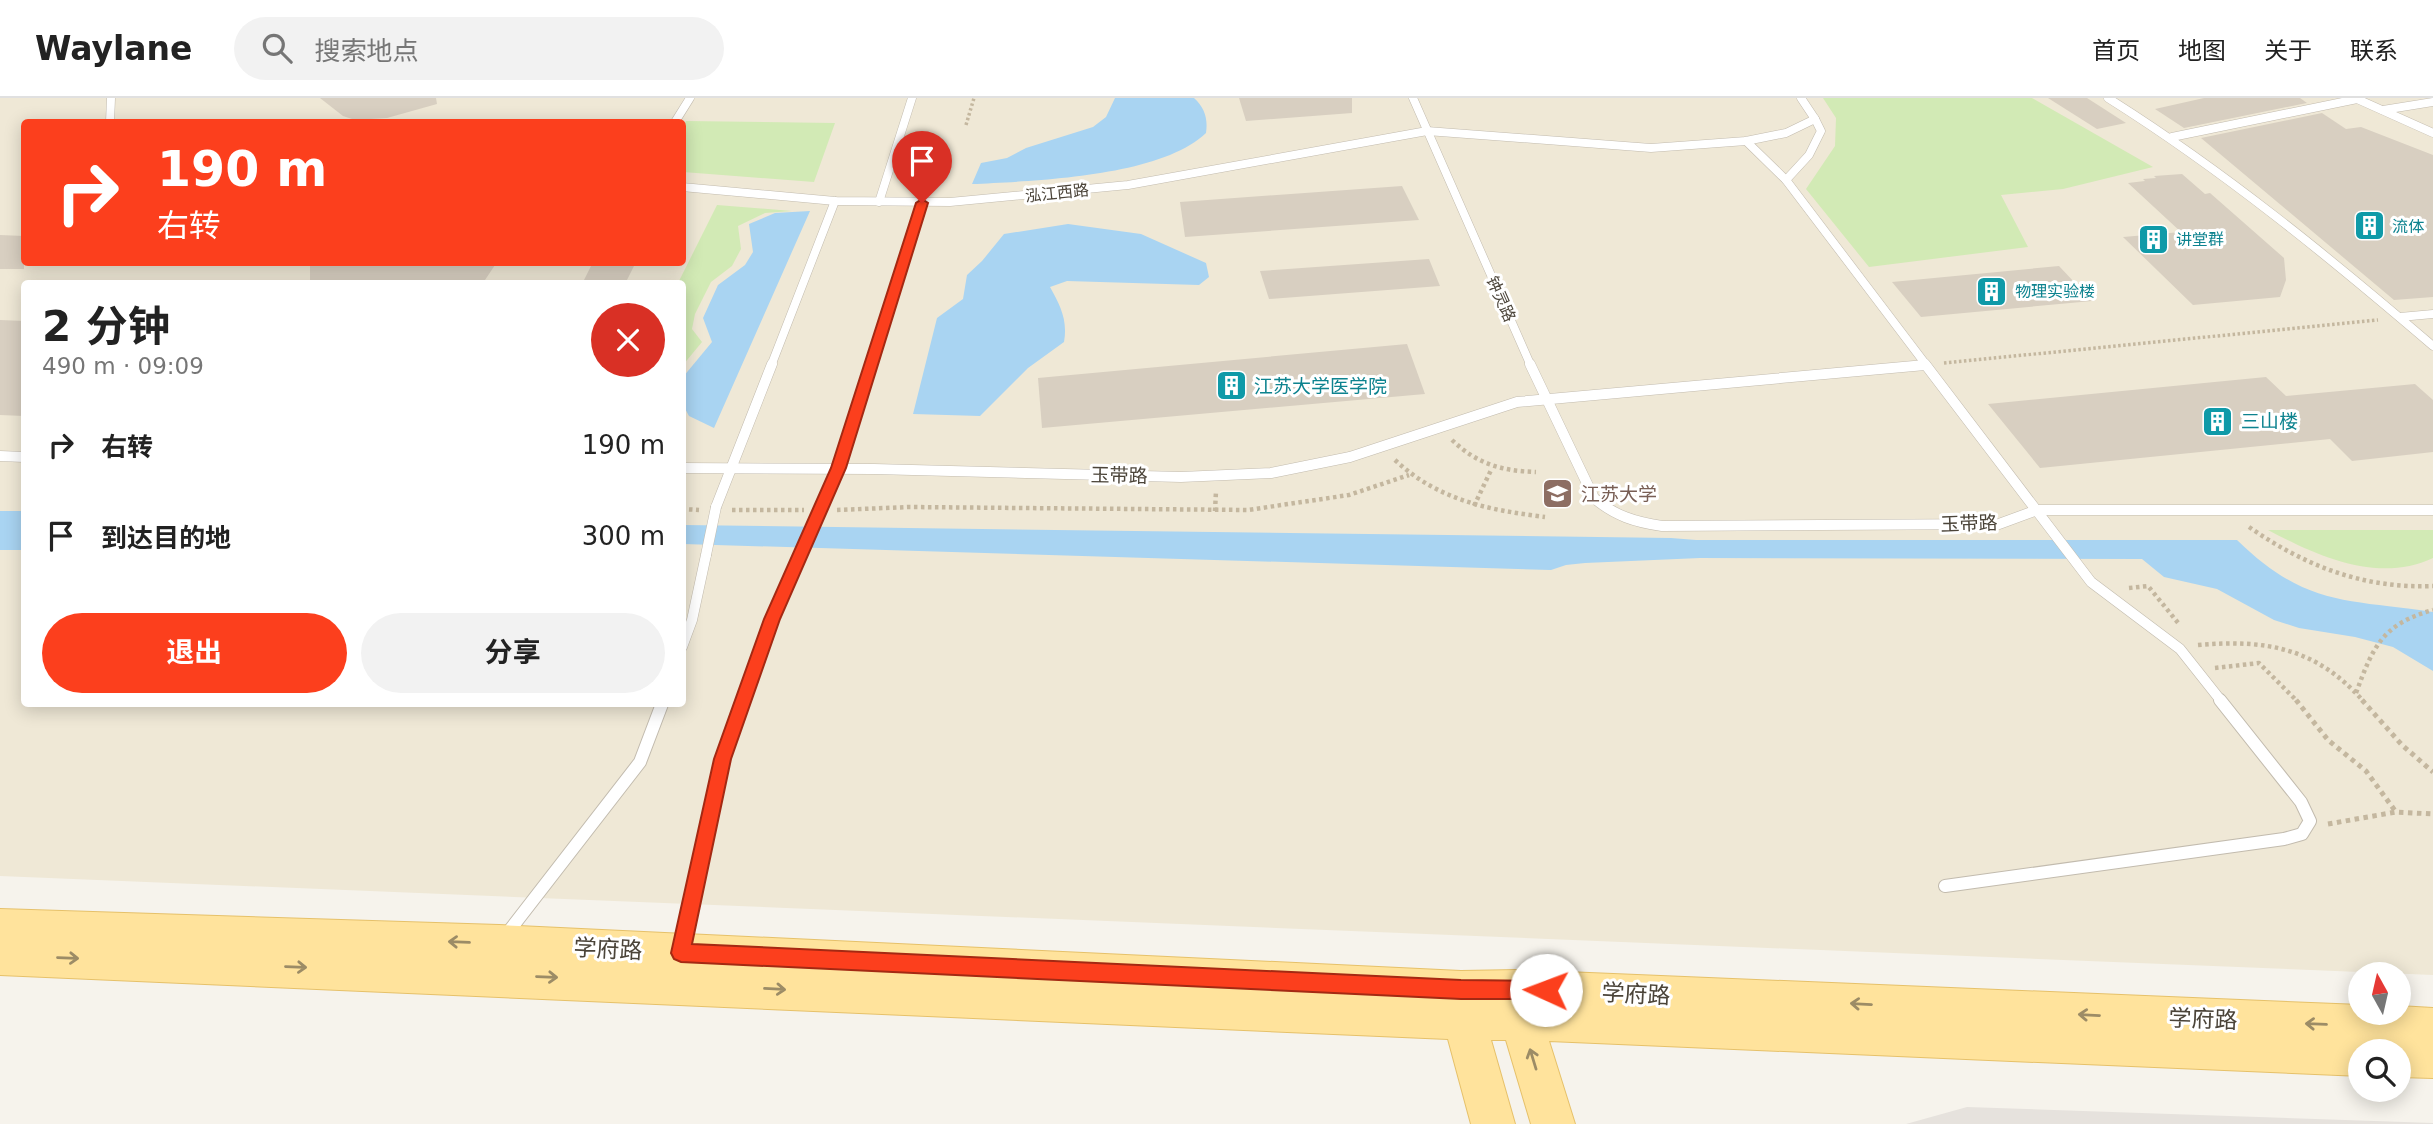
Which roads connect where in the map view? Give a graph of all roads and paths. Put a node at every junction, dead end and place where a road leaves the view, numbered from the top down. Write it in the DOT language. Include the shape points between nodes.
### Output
graph roads {
  1 [pos="111,98"];
  2 [pos="690,98"];
  3 [pos="912,98"];
  4 [pos="974,98"];
  5 [pos="1413,98"];
  6 [pos="1801,98"];
  7 [pos="2108,98"];
  8 [pos="2356,99"];
  9 [pos="2433,102"];
  10 [pos="2383,110"];
  11 [pos="110,119"];
  12 [pos="677,119"];
  13 [pos="1815,119"];
  14 [pos="966,125"];
  15 [pos="1427,131"];
  16 [pos="2433,133"];
  17 [pos="2172,137"];
  18 [pos="1746,141"];
  19 [pos="1786,180"];
  20 [pos="686,187"];
  21 [pos="835,201"];
  22 [pos="879,202"];
  23 [pos="922,203"];
  24 [pos="2433,314"];
  25 [pos="2400,317"];
  26 [pos="2433,346"];
  27 [pos="1925,365"];
  28 [pos="1546,399"];
  29 [pos="1451,439"];
  30 [pos="0,456"];
  31 [pos="21,457"];
  32 [pos="1395,460"];
  33 [pos="686,468"];
  34 [pos="730,468"];
  35 [pos="839,468"];
  36 [pos="1492,468"];
  37 [pos="1536,472"];
  38 [pos="1409,475"];
  39 [pos="1216,490"];
  40 [pos="1594,498"];
  41 [pos="1474,506"];
  42 [pos="822,508"];
  43 [pos="686,509"];
  44 [pos="715,509"];
  45 [pos="2037,510"];
  46 [pos="2231,510"];
  47 [pos="2433,510"];
  48 [pos="1215,511"];
  49 [pos="1545,516"];
  50 [pos="2433,586"];
  51 [pos="2102,591"];
  52 [pos="2433,610"];
  53 [pos="2179,625"];
  54 [pos="686,636"];
  55 [pos="2195,645"];
  56 [pos="2180,649"];
  57 [pos="2201,653"];
  58 [pos="2207,660"];
  59 [pos="2356,693"];
  60 [pos="661,707"];
  61 [pos="2433,772"];
  62 [pos="2396,812"];
  63 [pos="2433,814"];
  64 [pos="2310,821"];
  65 [pos="1945,886"];
  66 [pos="0,927"];
  67 [pos="499,944"];
  68 [pos="681,953"];
  69 [pos="0,956"];
  70 [pos="1519,1004"];
  71 [pos="1462,1005"];
  72 [pos="2433,1028"];
  73 [pos="2348,1054"];
  74 [pos="2411,1056"];
  75 [pos="2433,1057"];
  76 [pos="1493,1124"];
  77 [pos="1553,1124"];
  1 -- 11 [label="lane"];
  2 -- 12 [label="lane"];
  3 -- 22 [label="lane"];
  4 -- 14 [label="path"];
  5 -- 15 [label="lane, 钟灵路"];
  6 -- 13 [label="lane"];
  7 -- 17 [label="lane"];
  8 -- 10 [label="lane"];
  8 -- 17 [label="lane"];
  9 -- 10 [label="lane"];
  10 -- 16 [label="lane"];
  13 -- 18 [label="lane, 泓江西路" via="1786,133"];
  13 -- 19 [label="lane" via="1821,131 1809,155"];
  15 -- 18 [label="lane, 泓江西路" via="1651,148"];
  15 -- 23 [label="lane, 泓江西路" via="1128,185"];
  15 -- 28 [label="lane, 钟灵路"];
  17 -- 25 [label="lane" via="2264,204"];
  18 -- 19 [label="lane"];
  19 -- 27 [label="lane"];
  20 -- 21 [label="lane, 泓江西路"];
  21 -- 22 [label="lane, 泓江西路"];
  21 -- 34 [label="lane"];
  22 -- 23 [label="lane, 泓江西路"];
  23 -- 35 [label="lane"];
  24 -- 25 [label="lane"];
  25 -- 26 [label="lane"];
  25 -- 27 [label="path"];
  27 -- 28 [label="lane, 玉带路"];
  27 -- 45 [label="lane"];
  28 -- 35 [label="lane, 玉带路" via="1517,402 1329,463 1271,473 1181,477"];
  28 -- 40 [label="lane, 钟灵路"];
  29 -- 36 [label="path" via="1466,454"];
  30 -- 31 [label="lane"];
  32 -- 38 [label="path"];
  33 -- 34 [label="lane, 玉带路"];
  34 -- 35 [label="lane, 玉带路"];
  34 -- 44 [label="lane"];
  35 -- 42 [label="lane"];
  36 -- 37 [label="path"];
  36 -- 41 [label="path"];
  38 -- 41 [label="path"];
  38 -- 48 [label="path" via="1318,501"];
  39 -- 48 [label="path"];
  40 -- 45 [label="lane, 玉带路" via="1634,522 1662,526 2000,524"];
  41 -- 49 [label="path"];
  42 -- 44 [label="path"];
  42 -- 48 [label="path"];
  42 -- 68 [label="lane, bridge" via="772,619 722,759"];
  43 -- 44 [label="path"];
  44 -- 54 [label="lane, bridge"];
  45 -- 46 [label="lane, 玉带路"];
  45 -- 51 [label="lane"];
  46 -- 47 [label="lane, 玉带路"];
  46 -- 50 [label="path" via="2269,542 2315,566 2374,584"];
  51 -- 53 [label="path" via="2148,586"];
  51 -- 56 [label="lane"];
  52 -- 59 [label="path" via="2387,628 2377,640"];
  55 -- 56 [label="path"];
  55 -- 57 [label="path"];
  55 -- 59 [label="path" via="2246,641 2285,648 2329,669"];
  56 -- 64 [label="lane" via="2301,802"];
  58 -- 62 [label="path" via="2213,668 2259,663 2274,674 2328,740 2371,776"];
  59 -- 61 [label="path" via="2387,730"];
  60 -- 67 [label="lane" via="640,762"];
  62 -- 63 [label="path"];
  62 -- 64 [label="path" via="2332,824"];
  64 -- 65 [label="lane" via="2302,834 2284,839"];
  67 -- 66 [label="main road, 学府路, one-way"];
  67 -- 68 [label="main road, 学府路"];
  68 -- 71 [label="main road, 学府路"];
  69 -- 71 [label="main road, 学府路, one-way" via="590,979 957,999"];
  70 -- 71 [label="main road, 学府路"];
  72 -- 70 [label="main road, 学府路, one-way"];
  70 -- 73 [label="main road, 学府路"];
  77 -- 70 [label="main road, one-way"];
  71 -- 76 [label="main road"];
  74 -- 75 [label="main road"];
}
